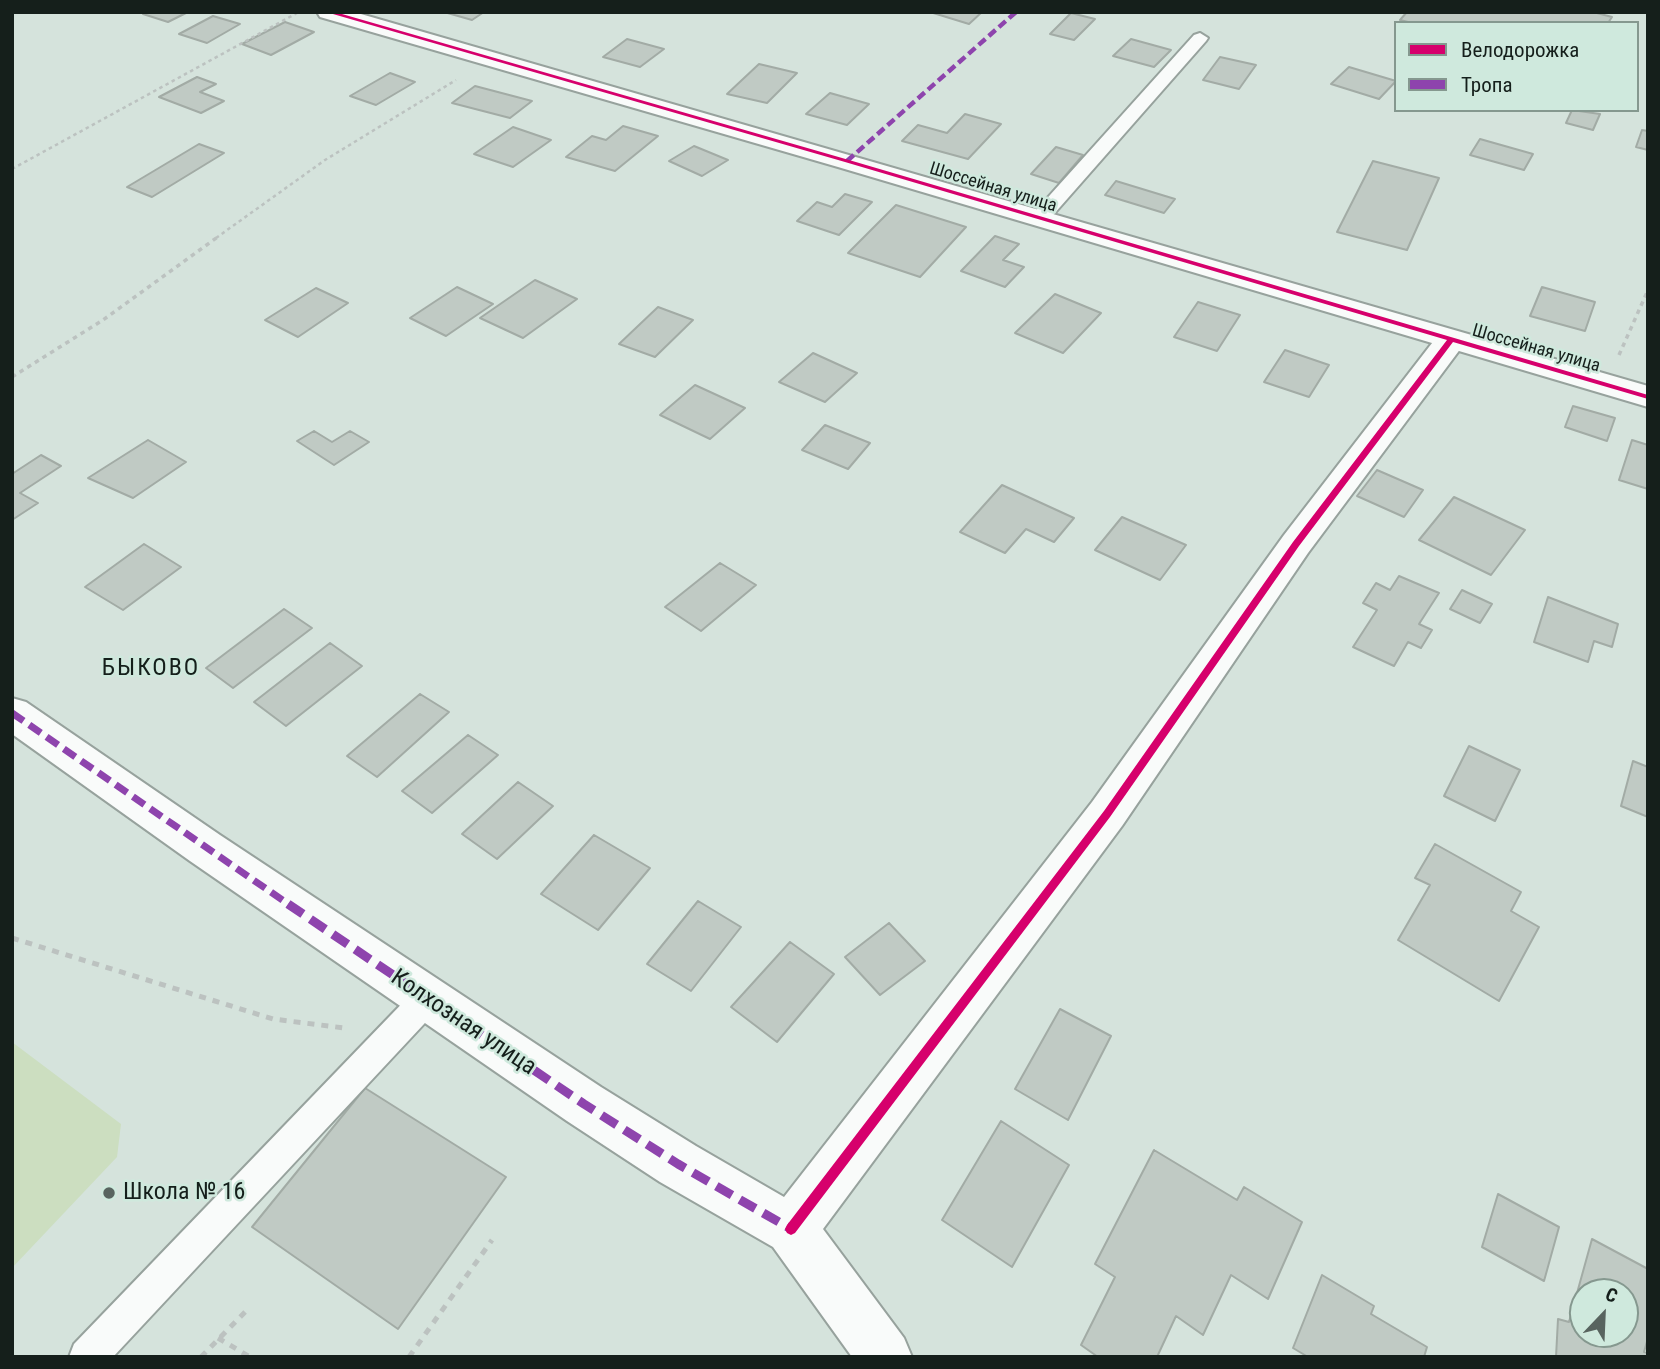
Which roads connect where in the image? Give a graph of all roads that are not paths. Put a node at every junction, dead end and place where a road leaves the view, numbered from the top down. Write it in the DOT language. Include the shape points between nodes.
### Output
graph roads {
  1 [pos="328,12"];
  2 [pos="1200,38"];
  3 [pos="1039,219"];
  4 [pos="1450,341"];
  5 [pos="1648,397"];
  6 [pos="12,713"];
  7 [pos="427,999"];
  8 [pos="790,1229"];
  9 [pos="87,1357"];
  10 [pos="885,1357"];
  1 -- 3 [label="street, Шоссейная улица"];
  2 -- 3 [label="lane"];
  3 -- 4 [label="street, Шоссейная улица"];
  4 -- 5 [label="street, Шоссейная улица"];
  4 -- 8 [label="street" via="1296,544 1107,814"];
  6 -- 7 [label="street, Колхозная улица"];
  7 -- 8 [label="street, Колхозная улица" via="678,1164"];
  7 -- 9 [label="lane"];
  8 -- 10 [label="street, Колхозная улица"];
}
